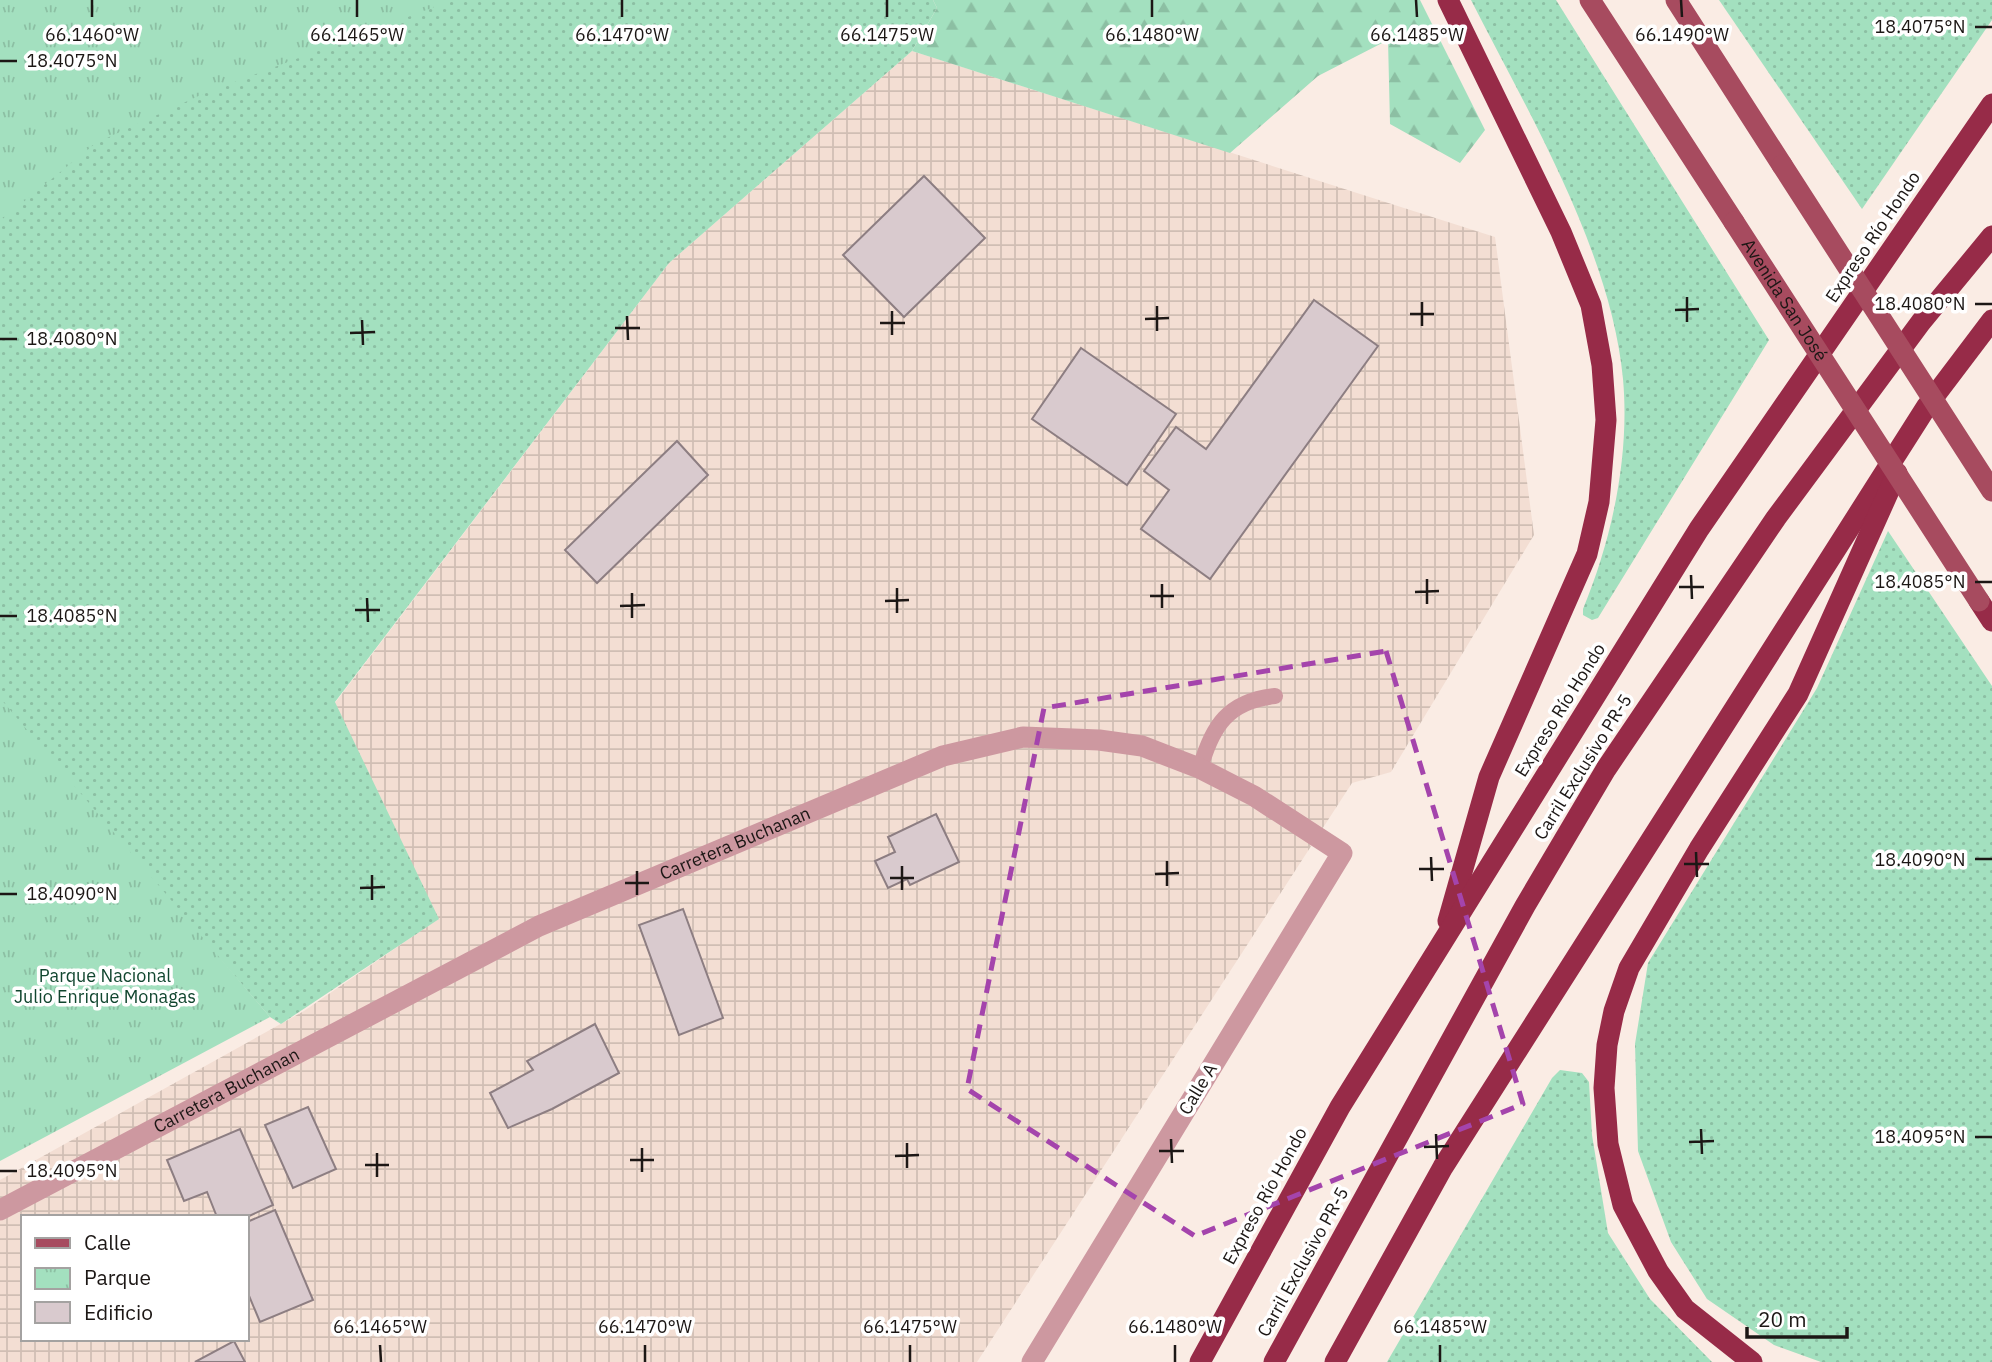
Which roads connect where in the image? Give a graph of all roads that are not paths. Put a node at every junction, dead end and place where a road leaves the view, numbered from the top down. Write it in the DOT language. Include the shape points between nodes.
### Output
graph roads {
  1 [pos="1448,0"];
  2 [pos="1590,0"];
  3 [pos="1676,0"];
  4 [pos="1992,104"];
  5 [pos="1992,236"];
  6 [pos="1992,320"];
  7 [pos="1927,406"];
  8 [pos="1992,491"];
  9 [pos="1979,601"];
  10 [pos="1992,621"];
  11 [pos="1276,696"];
  12 [pos="1200,769"];
  13 [pos="1342,853"];
  14 [pos="1441,944"];
  15 [pos="0,1210"];
  16 [pos="1032,1362"];
  17 [pos="1200,1362"];
  18 [pos="1274,1362"];
  19 [pos="1335,1362"];
  20 [pos="1752,1362"];
  1 -- 14 [label="highway" via="1562,232 1591,305 1606,420 1599,502 1587,554 1489,777"];
  2 -- 9 [label="main road, Avenida San José, bridge"];
  3 -- 8 [label="main road, bridge"];
  4 -- 14 [label="highway, Expreso Río Hondo" via="1699,529"];
  5 -- 18 [label="highway, Carril Exclusivo PR-5" via="1921,322 1776,518 1606,769 1525,906"];
  6 -- 7 [label="highway"];
  7 -- 19 [label="highway" via="1443,1167"];
  7 -- 20 [label="highway" via="1798,694 1629,968 1610,1027 1605,1110 1612,1166 1623,1205 1658,1271 1685,1308"];
  9 -- 10 [label="highway"];
  11 -- 12 [label="lane" via="1246,702 1219,723 1208,740"];
  12 -- 13 [label="street, Carretera Buchanan" via="1254,796"];
  12 -- 15 [label="street, Carretera Buchanan" via="1142,746 1099,740 1023,737 943,756 539,926"];
  13 -- 16 [label="street, Calle A"];
  14 -- 17 [label="highway, Expreso Río Hondo" via="1340,1108"];
}
